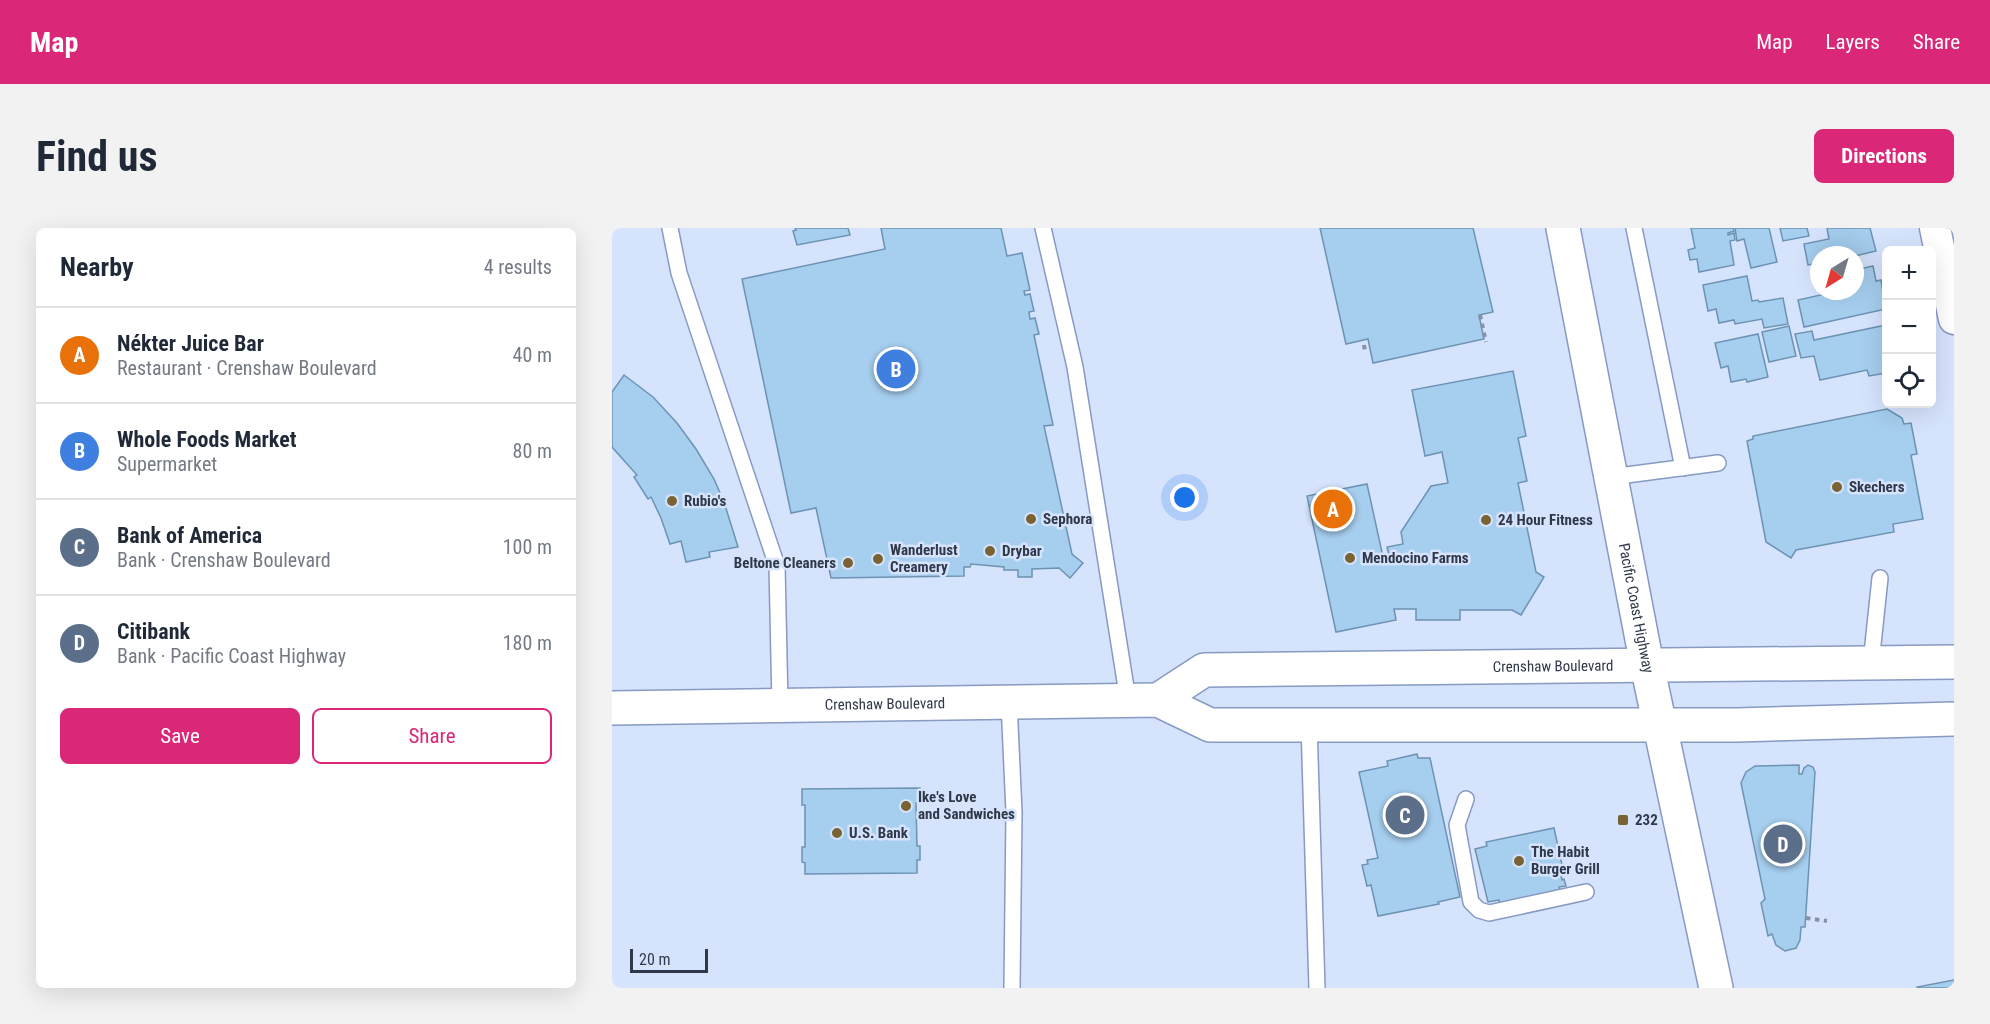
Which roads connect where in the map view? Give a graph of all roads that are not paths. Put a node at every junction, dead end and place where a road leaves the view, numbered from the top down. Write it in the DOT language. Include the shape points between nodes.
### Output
graph roads {
  1 [pos="670,228"];
  2 [pos="1043,228"];
  3 [pos="1563,228"];
  4 [pos="1634,228"];
  5 [pos="1935,228"];
  6 [pos="1954,319"];
  7 [pos="1718,463"];
  8 [pos="1683,468"];
  9 [pos="1611,477"];
  10 [pos="1880,578"];
  11 [pos="1954,662"];
  12 [pos="1871,663"];
  13 [pos="1647,665"];
  14 [pos="1143,700"];
  15 [pos="1009,702"];
  16 [pos="780,705"];
  17 [pos="612,708"];
  18 [pos="1954,719"];
  19 [pos="1309,724"];
  20 [pos="1660,724"];
  21 [pos="1466,799"];
  22 [pos="1586,892"];
  23 [pos="1012,988"];
  24 [pos="1317,988"];
  25 [pos="1716,988"];
  1 -- 16 [label="lane" via="679,273 777,566"];
  2 -- 14 [label="lane"];
  3 -- 9 [label="main road, Pacific Coast Highway"];
  4 -- 8 [label="lane"];
  5 -- 6 [label="street"];
  7 -- 8 [label="lane"];
  8 -- 9 [label="lane"];
  9 -- 13 [label="main road, Pacific Coast Highway"];
  10 -- 12 [label="lane"];
  11 -- 12 [label="main road, Crenshaw Boulevard"];
  12 -- 13 [label="main road, Crenshaw Boulevard"];
  13 -- 14 [label="main road, Crenshaw Boulevard" via="1204,670"];
  13 -- 20 [label="main road, Pacific Coast Highway"];
  14 -- 15 [label="main road, Crenshaw Boulevard"];
  14 -- 19 [label="main road, Crenshaw Boulevard" via="1210,725"];
  15 -- 16 [label="main road, Crenshaw Boulevard"];
  15 -- 23 [label="lane" via="1014,812"];
  16 -- 17 [label="main road, Crenshaw Boulevard"];
  18 -- 20 [label="main road, Crenshaw Boulevard"];
  19 -- 20 [label="main road, Crenshaw Boulevard"];
  19 -- 24 [label="lane"];
  20 -- 25 [label="main road, Pacific Coast Highway"];
  21 -- 22 [label="lane" via="1457,825 1472,902 1479,910 1489,913"];
}
